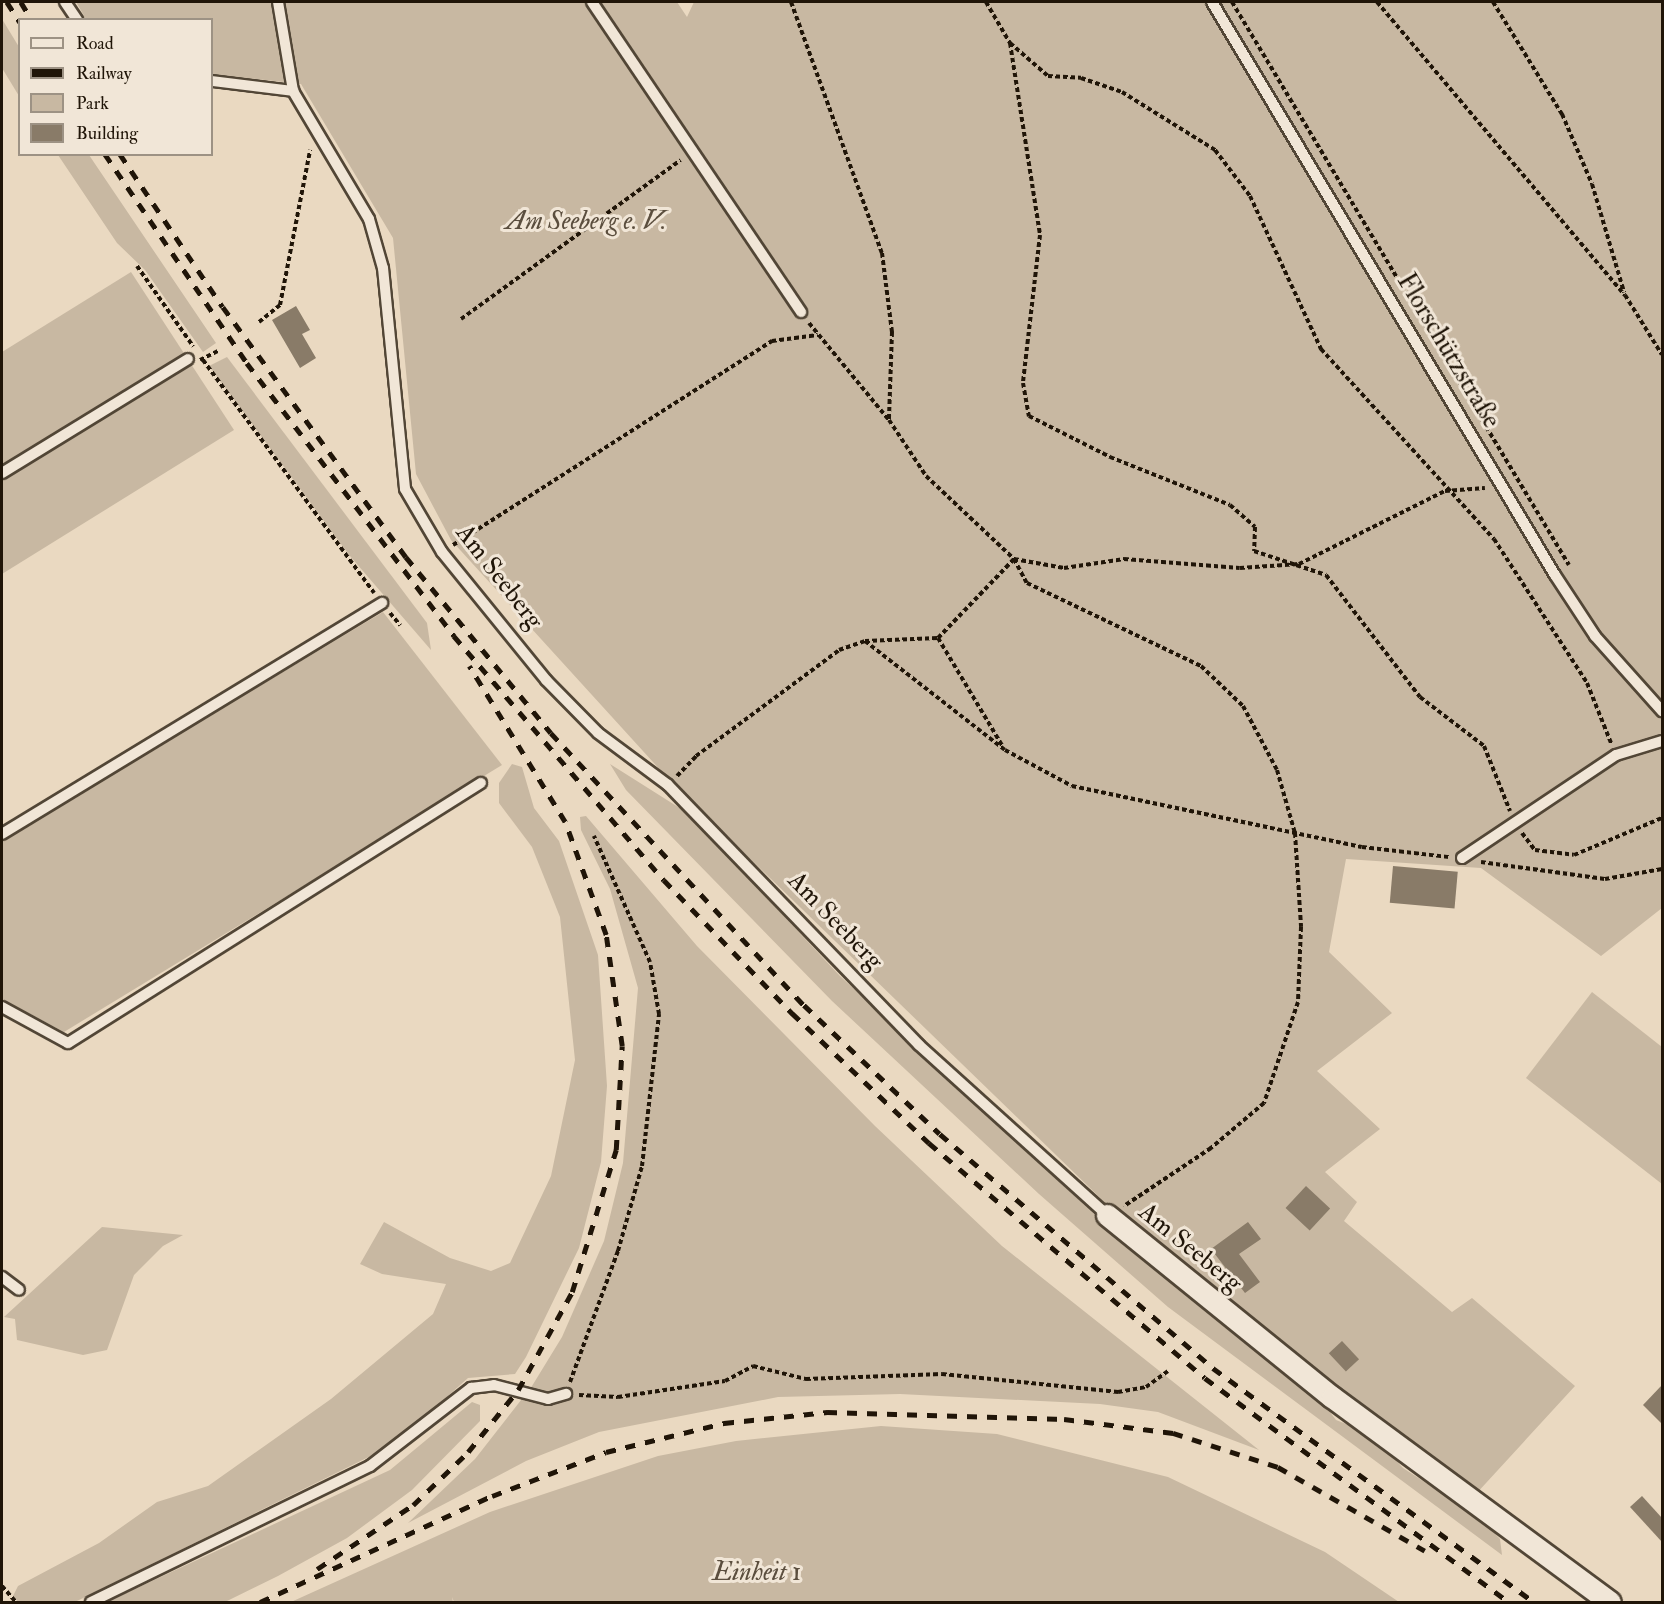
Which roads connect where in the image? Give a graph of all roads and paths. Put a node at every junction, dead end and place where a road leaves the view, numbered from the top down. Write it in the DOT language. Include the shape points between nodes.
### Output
graph roads {
  1 [pos="64,2"];
  2 [pos="278,2"];
  3 [pos="592,2"];
  4 [pos="791,2"];
  5 [pos="986,2"];
  6 [pos="1212,2"];
  7 [pos="1232,2"];
  8 [pos="1377,2"];
  9 [pos="1493,2"];
  10 [pos="76,18"];
  11 [pos="1010,43"];
  12 [pos="213,81"];
  13 [pos="293,91"];
  14 [pos="315,123"];
  15 [pos="691,152"];
  16 [pos="137,266"];
  17 [pos="1625,295"];
  18 [pos="801,312"];
  19 [pos="461,319"];
  20 [pos="259,322"];
  21 [pos="819,335"];
  22 [pos="1662,355"];
  23 [pos="188,359"];
  24 [pos="889,420"];
  25 [pos="2,473"];
  26 [pos="1504,486"];
  27 [pos="1445,491"];
  28 [pos="442,552"];
  29 [pos="1014,559"];
  30 [pos="1299,564"];
  31 [pos="1576,576"];
  32 [pos="381,603"];
  33 [pos="400,625"];
  34 [pos="938,638"];
  35 [pos="865,641"];
  36 [pos="1662,711"];
  37 [pos="1662,741"];
  38 [pos="1005,750"];
  39 [pos="1616,755"];
  40 [pos="481,783"];
  41 [pos="668,785"];
  42 [pos="1662,818"];
  43 [pos="1516,825"];
  44 [pos="1295,833"];
  45 [pos="2,834"];
  46 [pos="594,836"];
  47 [pos="1462,858"];
  48 [pos="1662,869"];
  49 [pos="2,1007"];
  50 [pos="1107,1215"];
  51 [pos="2,1277"];
  52 [pos="19,1290"];
  53 [pos="1168,1371"];
  54 [pos="566,1394"];
  55 [pos="2,1586"];
  56 [pos="16,1602"];
  57 [pos="91,1602"];
  58 [pos="1610,1602"];
  1 -- 10 [label="lane"];
  2 -- 13 [label="lane"];
  3 -- 15 [label="lane"];
  4 -- 24 [label="path" via="882,253 892,332"];
  5 -- 11 [label="path"];
  6 -- 26 [label="lane, Florschützstraße"];
  7 -- 31 [label="path"];
  8 -- 17 [label="path"];
  9 -- 17 [label="path" via="1563,114 1592,184"];
  11 -- 27 [label="path" via="1048,76 1081,78 1122,92 1215,150 1250,196 1321,349"];
  11 -- 30 [label="path" via="1040,235 1023,383 1029,416 1110,457 1230,505 1255,527 1254,551"];
  12 -- 13 [label="lane"];
  13 -- 14 [label="lane, Am Seeberg"];
  14 -- 20 [label="path" via="280,305"];
  14 -- 28 [label="lane, Am Seeberg" via="369,219 387,304 405,489"];
  15 -- 18 [label="lane"];
  15 -- 19 [label="path"];
  16 -- 32 [label="path" via="246,425"];
  17 -- 22 [label="path"];
  18 -- 21 [label="path"];
  21 -- 24 [label="path"];
  21 -- 28 [label="path" via="772,341"];
  23 -- 25 [label="lane"];
  24 -- 29 [label="path" via="926,476"];
  26 -- 27 [label="path"];
  26 -- 36 [label="lane, Florschützstraße" via="1595,636"];
  27 -- 30 [label="path"];
  27 -- 39 [label="path" via="1494,539 1536,603 1587,683"];
  28 -- 41 [label="lane, Am Seeberg" via="553,687 627,757"];
  29 -- 30 [label="path" via="1064,568 1124,559 1240,568"];
  29 -- 34 [label="path"];
  29 -- 44 [label="path" via="1027,583 1201,666 1244,706 1276,770"];
  30 -- 43 [label="path" via="1326,575 1420,697 1484,746"];
  32 -- 33 [label="path"];
  32 -- 45 [label="lane"];
  34 -- 35 [label="path"];
  34 -- 38 [label="path"];
  35 -- 38 [label="path"];
  35 -- 41 [label="path" via="839,650 696,756"];
  37 -- 39 [label="lane"];
  38 -- 44 [label="path" via="1072,786"];
  39 -- 43 [label="lane"];
  40 -- 49 [label="lane" via="68,1043"];
  41 -- 50 [label="lane, Am Seeberg" via="919,1045"];
  42 -- 43 [label="path" via="1574,855 1535,850"];
  43 -- 47 [label="lane"];
  44 -- 47 [label="path" via="1362,847"];
  44 -- 50 [label="path" via="1301,927 1298,1002 1264,1103 1156,1188"];
  46 -- 54 [label="path" via="650,962 659,1014 642,1166 618,1251"];
  47 -- 48 [label="path" via="1605,879"];
  50 -- 58 [label="street, Am Seeberg" via="1332,1397"];
  51 -- 52 [label="lane"];
  53 -- 54 [label="path" via="1146,1387 1118,1392 942,1374 806,1379 753,1366 725,1381 618,1397"];
  54 -- 57 [label="lane" via="549,1399 494,1385 471,1388 370,1466"];
  55 -- 56 [label="path"];
}
